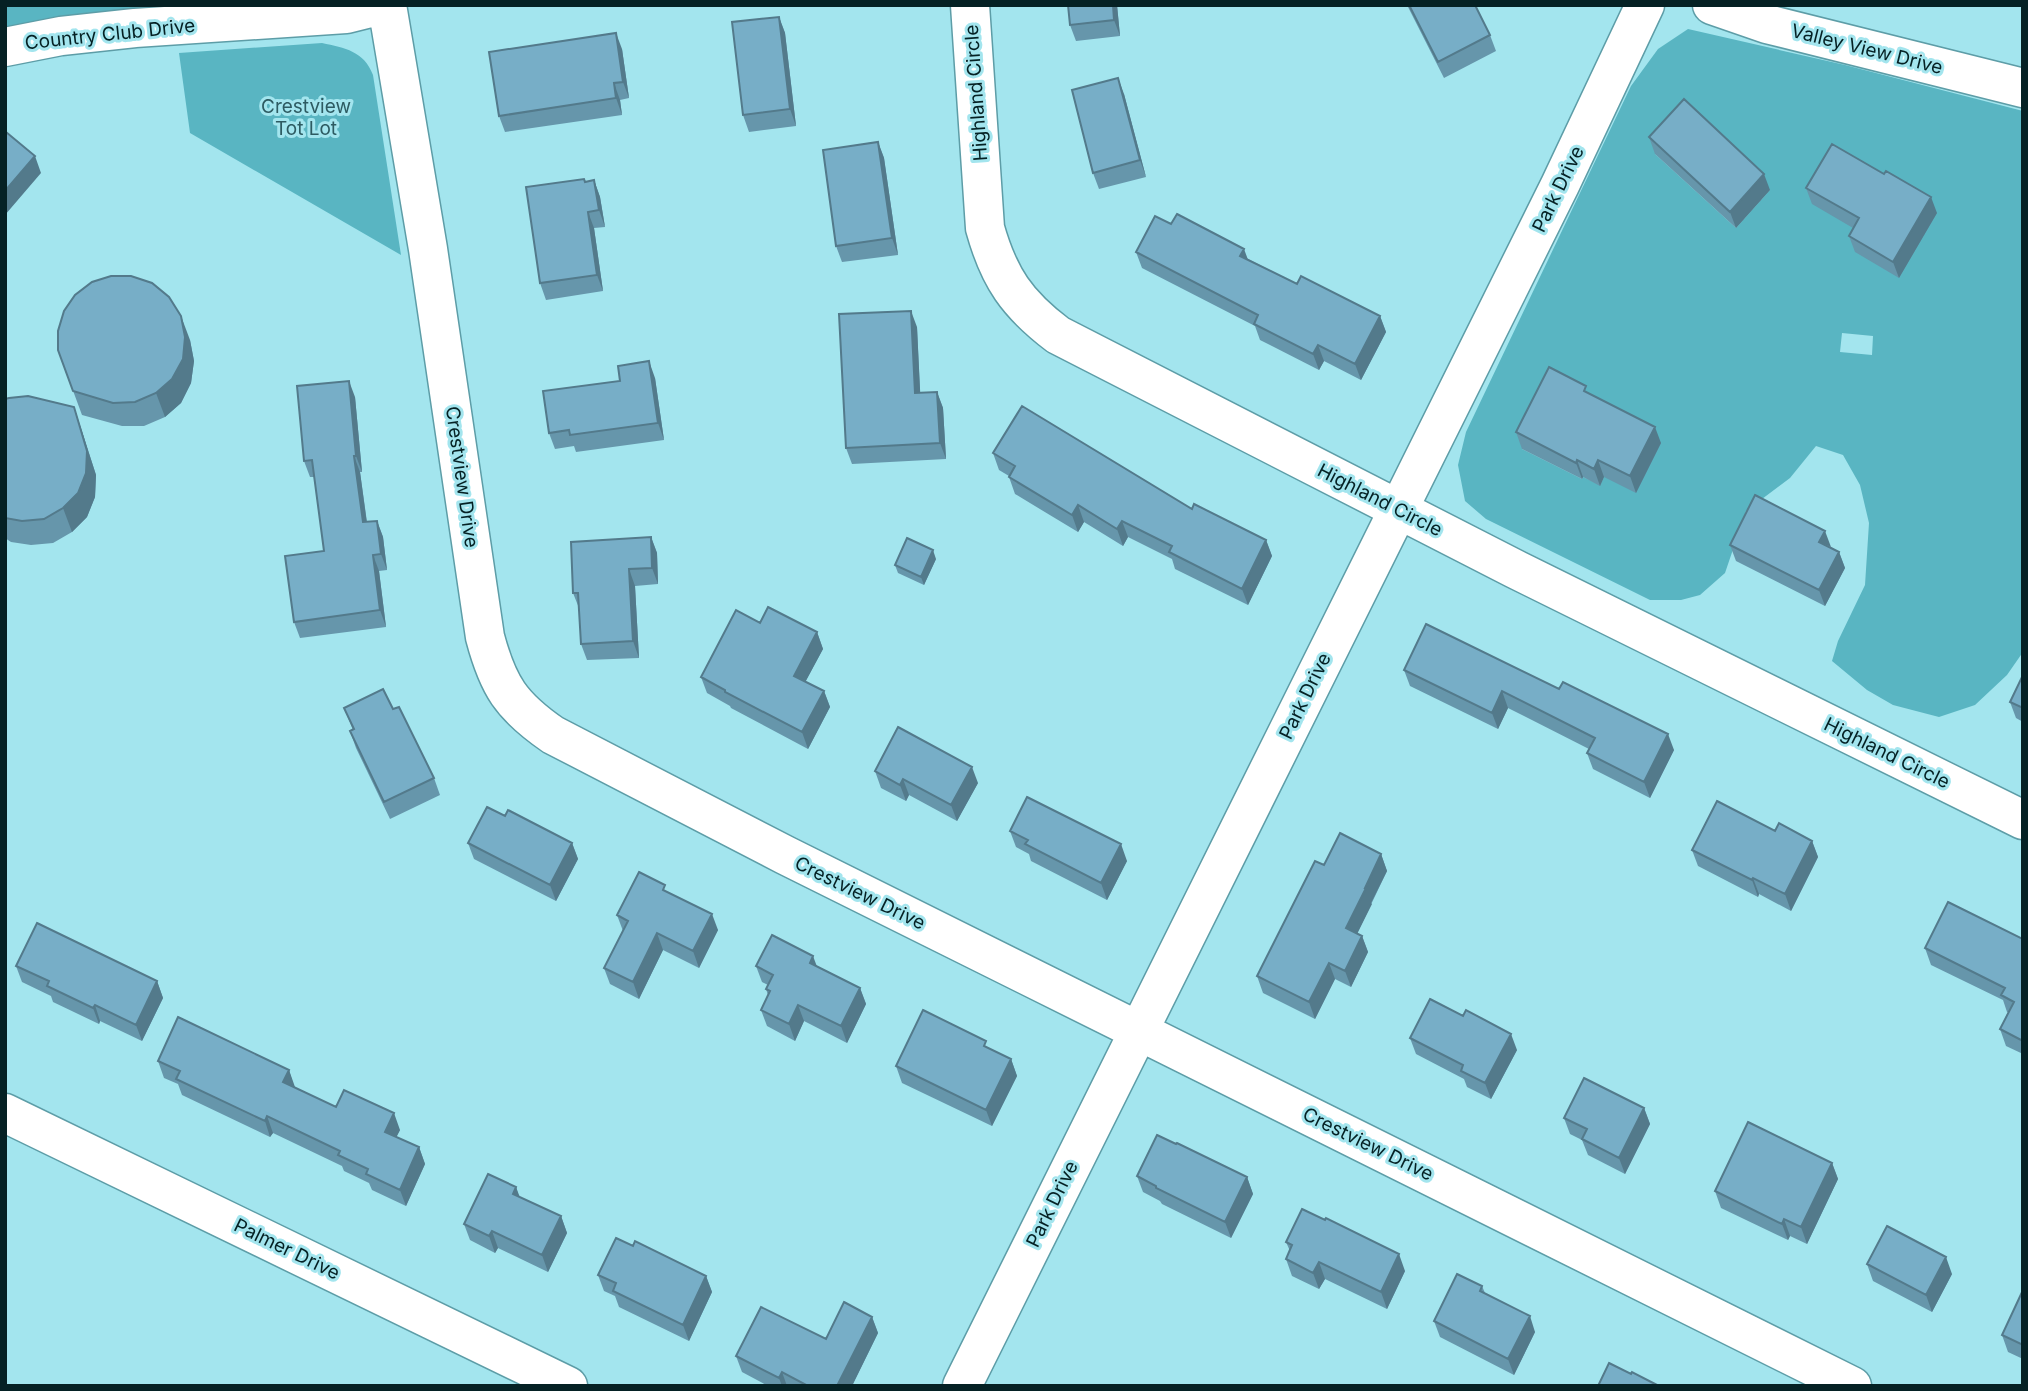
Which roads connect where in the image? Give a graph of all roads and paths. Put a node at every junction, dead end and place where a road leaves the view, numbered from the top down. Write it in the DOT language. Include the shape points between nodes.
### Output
graph roads {
  1 [pos="382,5"];
  2 [pos="387,5"];
  3 [pos="970,5"];
  4 [pos="1645,5"];
  5 [pos="1712,5"];
  6 [pos="5,47"];
  7 [pos="2023,88"];
  8 [pos="1399,510"];
  9 [pos="2023,820"];
  10 [pos="1138,1031"];
  11 [pos="5,1113"];
  12 [pos="568,1386"];
  13 [pos="962,1386"];
  14 [pos="1852,1386"];
  1 -- 6 [label="street, Country Club Drive" via="346,14 135,28"];
  2 -- 10 [label="street, Crestview Drive" via="485,637 497,676 510,696 530,719 553,735"];
  3 -- 8 [label="street, Highland Circle" via="985,228 1002,276 1024,306 1058,335"];
  4 -- 8 [label="street, Park Drive"];
  5 -- 7 [label="street, Valley View Drive" via="1767,24"];
  8 -- 9 [label="street, Highland Circle"];
  8 -- 10 [label="street, Park Drive"];
  10 -- 13 [label="street, Park Drive"];
  10 -- 14 [label="street, Crestview Drive"];
  11 -- 12 [label="street, Palmer Drive"];
}
